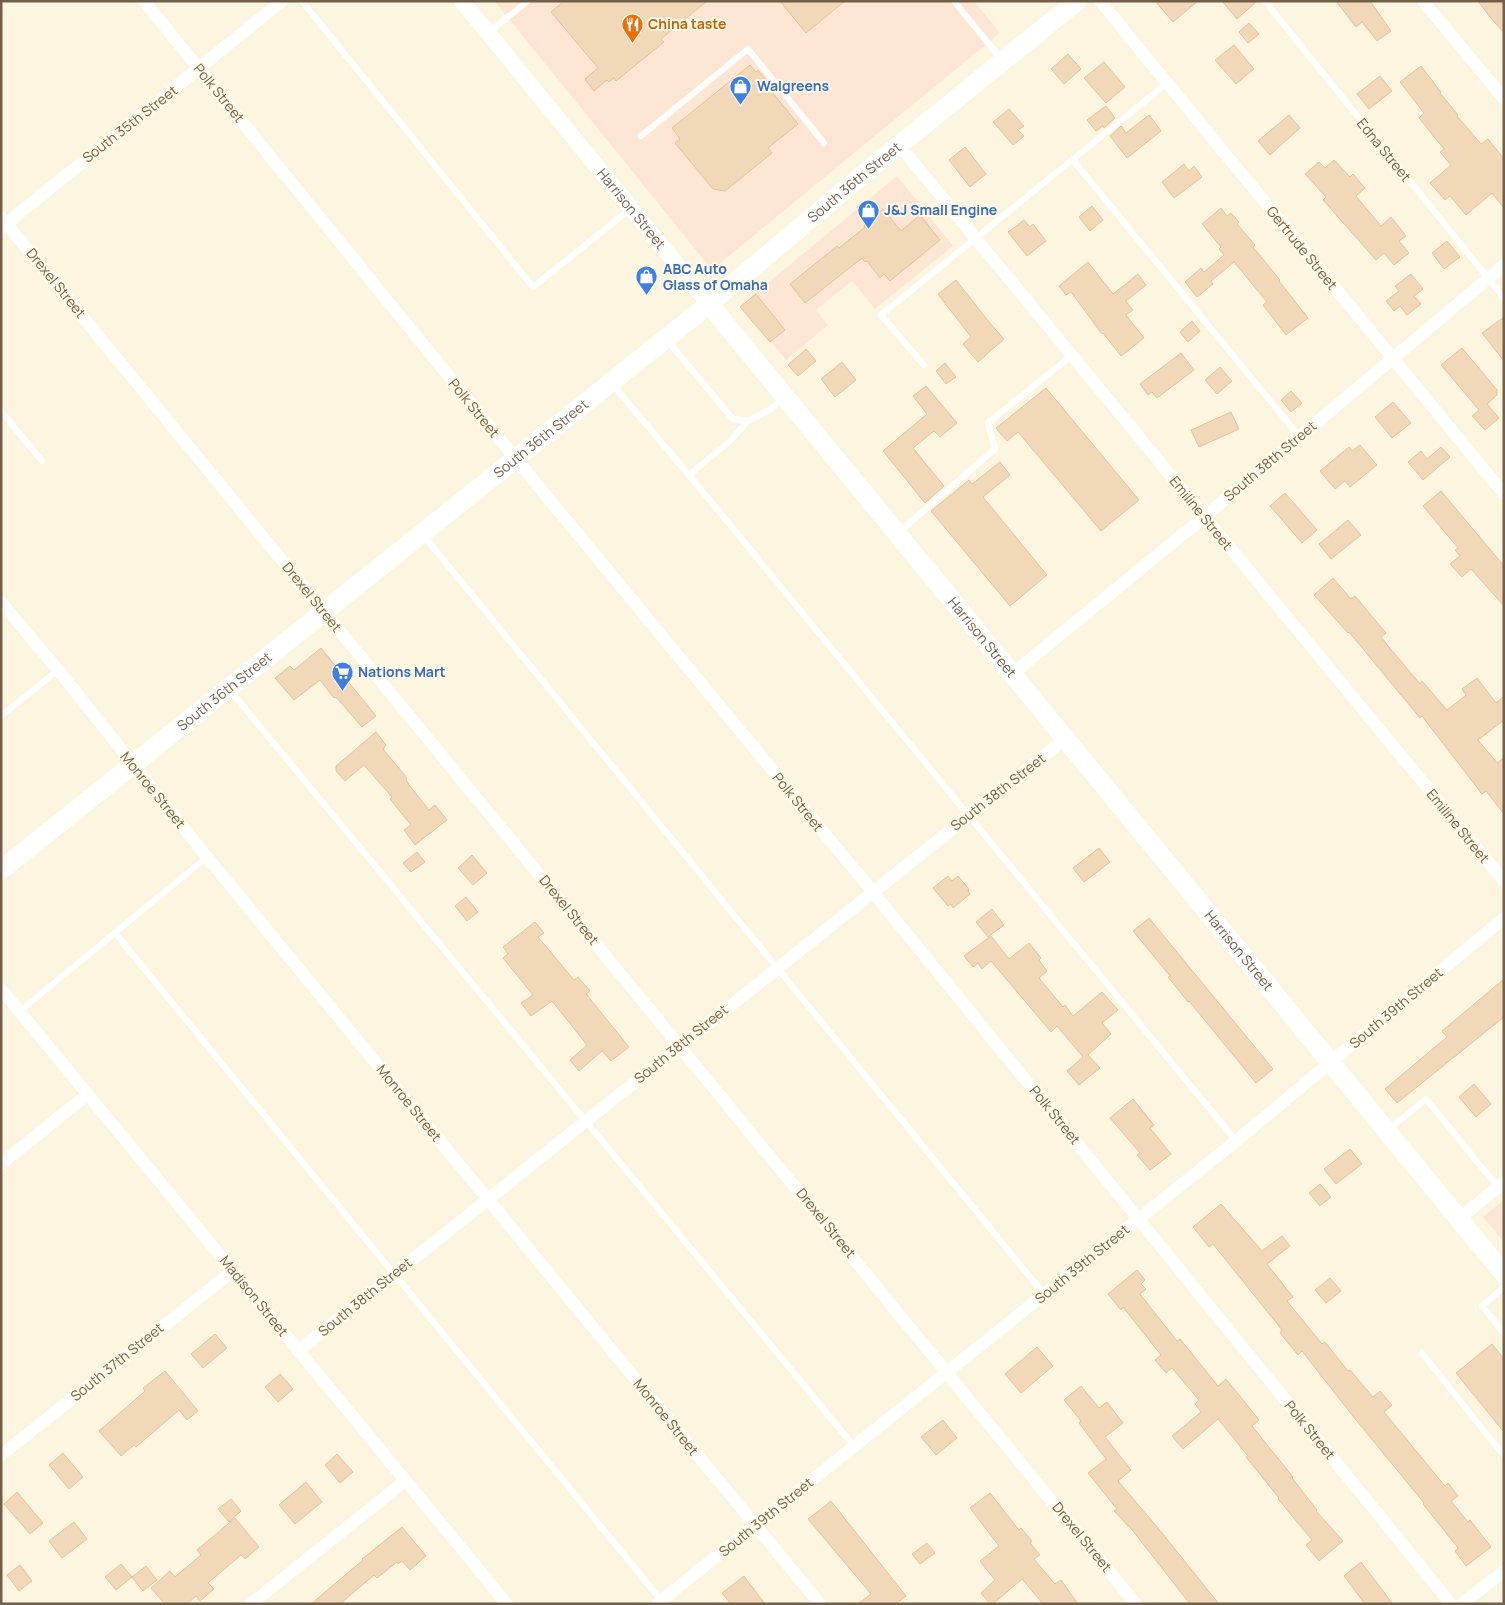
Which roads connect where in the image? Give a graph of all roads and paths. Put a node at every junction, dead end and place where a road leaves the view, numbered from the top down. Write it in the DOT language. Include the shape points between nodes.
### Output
graph roads {
  1 [pos="144,1"];
  2 [pos="282,1"];
  3 [pos="302,1"];
  4 [pos="462,1"];
  5 [pos="528,1"];
  6 [pos="954,1"];
  7 [pos="1077,1"];
  8 [pos="1100,1"];
  9 [pos="1266,1"];
  10 [pos="1423,1"];
  11 [pos="488,34"];
  12 [pos="1003,61"];
  13 [pos="199,69"];
  14 [pos="1167,82"];
  15 [pos="1504,99"];
  16 [pos="641,136"];
  17 [pos="824,143"];
  18 [pos="900,145"];
  19 [pos="1072,159"];
  20 [pos="631,208"];
  21 [pos="3,223"];
  22 [pos="976,238"];
  23 [pos="1504,265"];
  24 [pos="1488,279"];
  25 [pos="1504,298"];
  26 [pos="709,304"];
  27 [pos="666,339"];
  28 [pos="1072,355"];
  29 [pos="1392,358"];
  30 [pos="924,365"];
  31 [pos="611,382"];
  32 [pos="785,398"];
  33 [pos="1,411"];
  34 [pos="748,421"];
  35 [pos="1299,436"];
  36 [pos="516,459"];
  37 [pos="42,461"];
  38 [pos="690,475"];
  39 [pos="1504,494"];
  40 [pos="1204,517"];
  41 [pos="422,533"];
  42 [pos="897,534"];
  43 [pos="1,602"];
  44 [pos="324,611"];
  45 [pos="58,670"];
  46 [pos="1012,674"];
  47 [pos="228,688"];
  48 [pos="1,716"];
  49 [pos="1065,739"];
  50 [pos="133,764"];
  51 [pos="968,816"];
  52 [pos="207,857"];
  53 [pos="1,870"];
  54 [pos="1504,881"];
  55 [pos="872,891"];
  56 [pos="1504,918"];
  57 [pos="115,933"];
  58 [pos="778,967"];
  59 [pos="1,989"];
  60 [pos="20,1011"];
  61 [pos="680,1045"];
  62 [pos="1331,1062"];
  63 [pos="88,1094"];
  64 [pos="585,1121"];
  65 [pos="1387,1131"];
  66 [pos="1236,1141"];
  67 [pos="1,1164"];
  68 [pos="1501,1184"];
  69 [pos="488,1199"];
  70 [pos="1139,1219"];
  71 [pos="1459,1219"];
  72 [pos="1499,1265"];
  73 [pos="233,1271"];
  74 [pos="395,1273"];
  75 [pos="1504,1287"];
  76 [pos="1044,1294"];
  77 [pos="1504,1333"];
  78 [pos="298,1351"];
  79 [pos="1422,1353"];
  80 [pos="947,1372"];
  81 [pos="854,1446"];
  82 [pos="1,1455"];
  83 [pos="1504,1456"];
  84 [pos="405,1481"];
  85 [pos="755,1525"];
  86 [pos="1504,1571"];
  87 [pos="659,1602"];
  88 [pos="252,1604"];
  89 [pos="507,1604"];
  90 [pos="820,1604"];
  91 [pos="1136,1604"];
  92 [pos="1451,1604"];
  93 [pos="1462,1604"];
  1 -- 13 [label="street, Polk Street"];
  2 -- 13 [label="street, South 35th Street"];
  3 -- 20 [label="lane" via="533,287"];
  4 -- 11 [label="street, Harrison Street"];
  5 -- 11 [label="lane"];
  6 -- 12 [label="lane"];
  7 -- 12 [label="main road, South 36th Street"];
  8 -- 14 [label="street, Gertrude Street"];
  9 -- 24 [label="lane, Edna Street"];
  10 -- 15 [label="street"];
  11 -- 20 [label="street, Harrison Street"];
  12 -- 18 [label="main road, South 36th Street"];
  13 -- 21 [label="street, South 35th Street"];
  13 -- 36 [label="street, Polk Street"];
  14 -- 19 [label="lane"];
  14 -- 29 [label="street, Gertrude Street"];
  16 -- 17 [label="lane" via="748,49"];
  18 -- 22 [label="street, Emiline Street"];
  18 -- 26 [label="main road, South 36th Street"];
  19 -- 22 [label="lane"];
  19 -- 35 [label="lane"];
  20 -- 26 [label="street, Harrison Street"];
  21 -- 44 [label="street, Drexel Street"];
  22 -- 28 [label="street, Emiline Street"];
  22 -- 30 [label="lane" via="881,315"];
  23 -- 24 [label="street, South 38th Street"];
  24 -- 25 [label="lane, Edna Street"];
  24 -- 29 [label="street, South 38th Street"];
  26 -- 27 [label="main road, South 36th Street"];
  26 -- 32 [label="main road, Harrison Street"];
  27 -- 31 [label="main road, South 36th Street"];
  27 -- 34 [label="lane" via="733,419"];
  28 -- 40 [label="street, Emiline Street"];
  28 -- 42 [label="lane" via="988,423 995,449"];
  29 -- 35 [label="street, South 38th Street"];
  29 -- 39 [label="street, Gertrude Street"];
  31 -- 36 [label="main road, South 36th Street"];
  31 -- 38 [label="lane"];
  32 -- 34 [label="lane"];
  32 -- 42 [label="main road, Harrison Street"];
  33 -- 37 [label="lane"];
  34 -- 38 [label="lane"];
  35 -- 40 [label="street, South 38th Street"];
  36 -- 41 [label="main road, South 36th Street"];
  36 -- 55 [label="street, Polk Street"];
  38 -- 51 [label="lane"];
  40 -- 46 [label="street, South 38th Street"];
  40 -- 54 [label="street, Emiline Street"];
  41 -- 44 [label="main road, South 36th Street"];
  41 -- 58 [label="lane"];
  42 -- 46 [label="main road, Harrison Street"];
  43 -- 45 [label="street, Monroe Street"];
  44 -- 47 [label="main road, South 36th Street"];
  44 -- 61 [label="street, Drexel Street"];
  45 -- 48 [label="lane"];
  45 -- 50 [label="street, Monroe Street"];
  46 -- 49 [label="main road, Harrison Street"];
  47 -- 50 [label="main road, South 36th Street"];
  47 -- 64 [label="lane"];
  49 -- 51 [label="street, South 38th Street"];
  49 -- 62 [label="main road, Harrison Street"];
  50 -- 52 [label="street, Monroe Street"];
  50 -- 53 [label="main road, South 36th Street"];
  51 -- 55 [label="street, South 38th Street"];
  51 -- 66 [label="lane"];
  52 -- 57 [label="lane"];
  52 -- 69 [label="street, Monroe Street"];
  55 -- 58 [label="street, South 38th Street"];
  55 -- 70 [label="street, Polk Street"];
  56 -- 62 [label="street, South 39th Street"];
  57 -- 60 [label="lane"];
  57 -- 74 [label="lane"];
  58 -- 61 [label="street, South 38th Street"];
  58 -- 76 [label="lane"];
  59 -- 60 [label="street, Madison Street"];
  60 -- 63 [label="street, Madison Street"];
  61 -- 64 [label="street, South 38th Street"];
  61 -- 80 [label="street, Drexel Street"];
  62 -- 65 [label="main road, Harrison Street"];
  62 -- 66 [label="street, South 39th Street"];
  63 -- 67 [label="street"];
  63 -- 73 [label="street, Madison Street"];
  64 -- 69 [label="street, South 38th Street"];
  64 -- 81 [label="lane"];
  65 -- 68 [label="lane" via="1426,1099"];
  65 -- 71 [label="main road, Harrison Street"];
  66 -- 70 [label="street, South 39th Street"];
  68 -- 71 [label="street"];
  69 -- 74 [label="street, South 38th Street"];
  69 -- 85 [label="street, Monroe Street"];
  70 -- 76 [label="street, South 39th Street"];
  70 -- 92 [label="street, Polk Street"];
  71 -- 72 [label="main road, Harrison Street"];
  73 -- 78 [label="street, Madison Street"];
  73 -- 82 [label="street, South 37th Street"];
  74 -- 78 [label="street, South 38th Street"];
  74 -- 87 [label="lane"];
  75 -- 77 [label="lane" via="1482,1306"];
  76 -- 80 [label="street, South 39th Street"];
  78 -- 84 [label="street, Madison Street"];
  79 -- 83 [label="lane"];
  80 -- 81 [label="street, South 39th Street"];
  80 -- 91 [label="street, Drexel Street"];
  81 -- 85 [label="street, South 39th Street"];
  84 -- 88 [label="street"];
  84 -- 89 [label="street, Madison Street"];
  85 -- 87 [label="street, South 39th Street"];
  85 -- 90 [label="street, Monroe Street"];
  86 -- 93 [label="street"];
}
